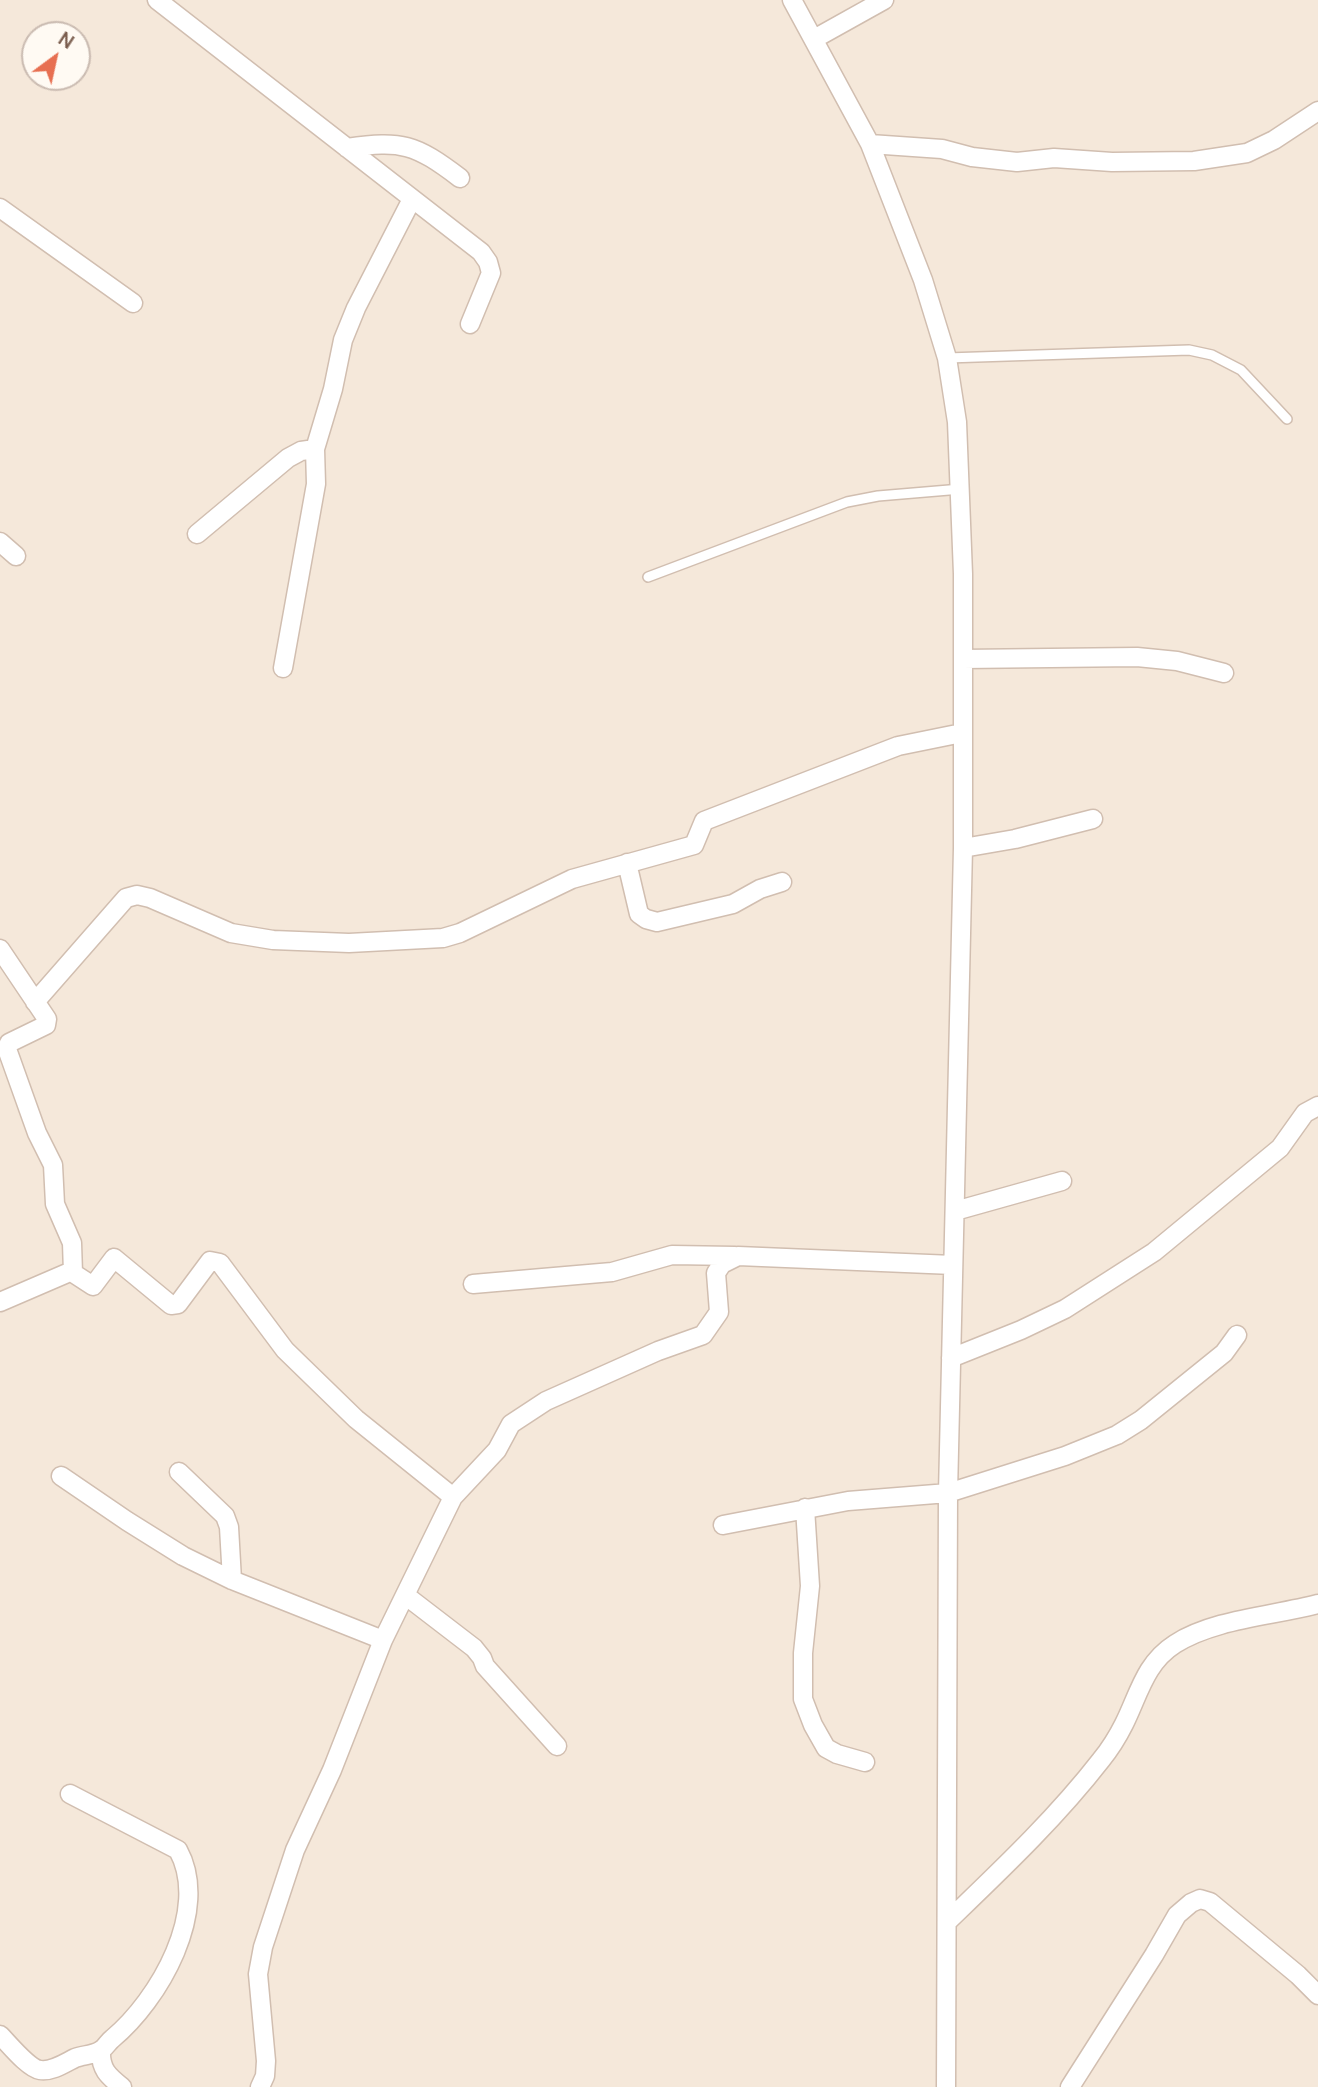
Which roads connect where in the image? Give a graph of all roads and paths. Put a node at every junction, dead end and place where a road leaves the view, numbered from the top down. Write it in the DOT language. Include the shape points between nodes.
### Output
graph roads {
  1 [pos="157,0"];
  2 [pos="792,0"];
  3 [pos="884,0"];
  4 [pos="814,40"];
  5 [pos="1318,111"];
  6 [pos="870,144"];
  7 [pos="347,148"];
  8 [pos="460,178"];
  9 [pos="412,199"];
  10 [pos="0,208"];
  11 [pos="132,303"];
  12 [pos="470,324"];
  13 [pos="947,358"];
  14 [pos="1287,419"];
  15 [pos="315,449"];
  16 [pos="961,489"];
  17 [pos="197,534"];
  18 [pos="0,542"];
  19 [pos="16,556"];
  20 [pos="648,577"];
  21 [pos="963,659"];
  22 [pos="283,668"];
  23 [pos="1224,673"];
  24 [pos="962,733"];
  25 [pos="1093,819"];
  26 [pos="963,848"];
  27 [pos="627,863"];
  28 [pos="782,882"];
  29 [pos="0,949"];
  30 [pos="35,1002"];
  31 [pos="1318,1106"];
  32 [pos="1062,1181"];
  33 [pos="955,1211"];
  34 [pos="738,1256"];
  35 [pos="953,1265"];
  36 [pos="72,1271"];
  37 [pos="472,1283"];
  38 [pos="0,1302"];
  39 [pos="1237,1335"];
  40 [pos="951,1358"];
  41 [pos="179,1472"];
  42 [pos="61,1476"];
  43 [pos="948,1493"];
  44 [pos="453,1497"];
  45 [pos="805,1508"];
  46 [pos="723,1525"];
  47 [pos="232,1580"];
  48 [pos="405,1595"];
  49 [pos="1318,1604"];
  50 [pos="383,1640"];
  51 [pos="557,1746"];
  52 [pos="865,1762"];
  53 [pos="70,1794"];
  54 [pos="947,1922"];
  55 [pos="1318,1995"];
  56 [pos="0,2035"];
  57 [pos="101,2050"];
  58 [pos="122,2087"];
  59 [pos="260,2087"];
  60 [pos="946,2087"];
  61 [pos="1070,2087"];
  1 -- 7 [label="street"];
  2 -- 4 [label="street"];
  3 -- 4 [label="street"];
  4 -- 6 [label="street"];
  5 -- 6 [label="street" via="1247,153 1194,161 1054,158 1017,162 942,149"];
  6 -- 13 [label="street" via="923,280"];
  7 -- 8 [label="street" via="400,144 417,149"];
  7 -- 9 [label="street"];
  9 -- 12 [label="street" via="488,262 491,273"];
  9 -- 15 [label="street" via="343,340"];
  10 -- 11 [label="street"];
  13 -- 14 [label="lane" via="1189,350 1212,355 1241,370"];
  13 -- 16 [label="street"];
  15 -- 17 [label="street" via="288,458"];
  15 -- 22 [label="street" via="316,484"];
  16 -- 20 [label="lane" via="847,502"];
  16 -- 21 [label="street"];
  18 -- 19 [label="street"];
  21 -- 23 [label="street" via="1137,657"];
  21 -- 24 [label="street"];
  24 -- 26 [label="street"];
  24 -- 27 [label="street" via="898,746 704,821 694,845"];
  25 -- 26 [label="street"];
  26 -- 33 [label="street"];
  27 -- 28 [label="street" via="639,914 657,922 733,904"];
  27 -- 30 [label="street" via="572,879 443,938 349,943 273,940 231,933 137,895 126,898"];
  29 -- 30 [label="street"];
  30 -- 36 [label="street" via="46,1025 9,1042 7,1049 52,1165 55,1204 72,1243"];
  31 -- 40 [label="street" via="1305,1114 1280,1148 1154,1252 1065,1309"];
  32 -- 33 [label="street"];
  33 -- 35 [label="street"];
  34 -- 35 [label="street"];
  34 -- 37 [label="street" via="672,1255 612,1272"];
  34 -- 44 [label="street" via="716,1273 719,1312 703,1335 546,1401 511,1424 497,1450"];
  35 -- 40 [label="street"];
  36 -- 38 [label="street"];
  36 -- 44 [label="street" via="93,1286 114,1258 160,1298 175,1305 210,1261 220,1263 285,1350 356,1419"];
  39 -- 43 [label="street" via="1210,1365 1117,1435 1020,1472"];
  40 -- 43 [label="street"];
  41 -- 47 [label="street" via="225,1516"];
  42 -- 47 [label="street" via="183,1556"];
  43 -- 45 [label="street"];
  43 -- 54 [label="street"];
  44 -- 48 [label="street"];
  45 -- 46 [label="street"];
  45 -- 52 [label="street" via="810,1586 803,1699 826,1748"];
  47 -- 50 [label="street"];
  48 -- 50 [label="street"];
  48 -- 51 [label="street" via="474,1648 485,1667"];
  49 -- 54 [label="street" via="1210,1628 1157,1658 1103,1758"];
  50 -- 59 [label="street" via="295,1850 263,1947 258,1974 266,2061"];
  53 -- 57 [label="street" via="170,1844 187,1865 185,1930 139,2013"];
  54 -- 60 [label="street"];
  55 -- 61 [label="street" via="1210,1902 1200,1899 1177,1915"];
  56 -- 57 [label="street" via="39,2070"];
  57 -- 58 [label="street" via="105,2073"];
}
